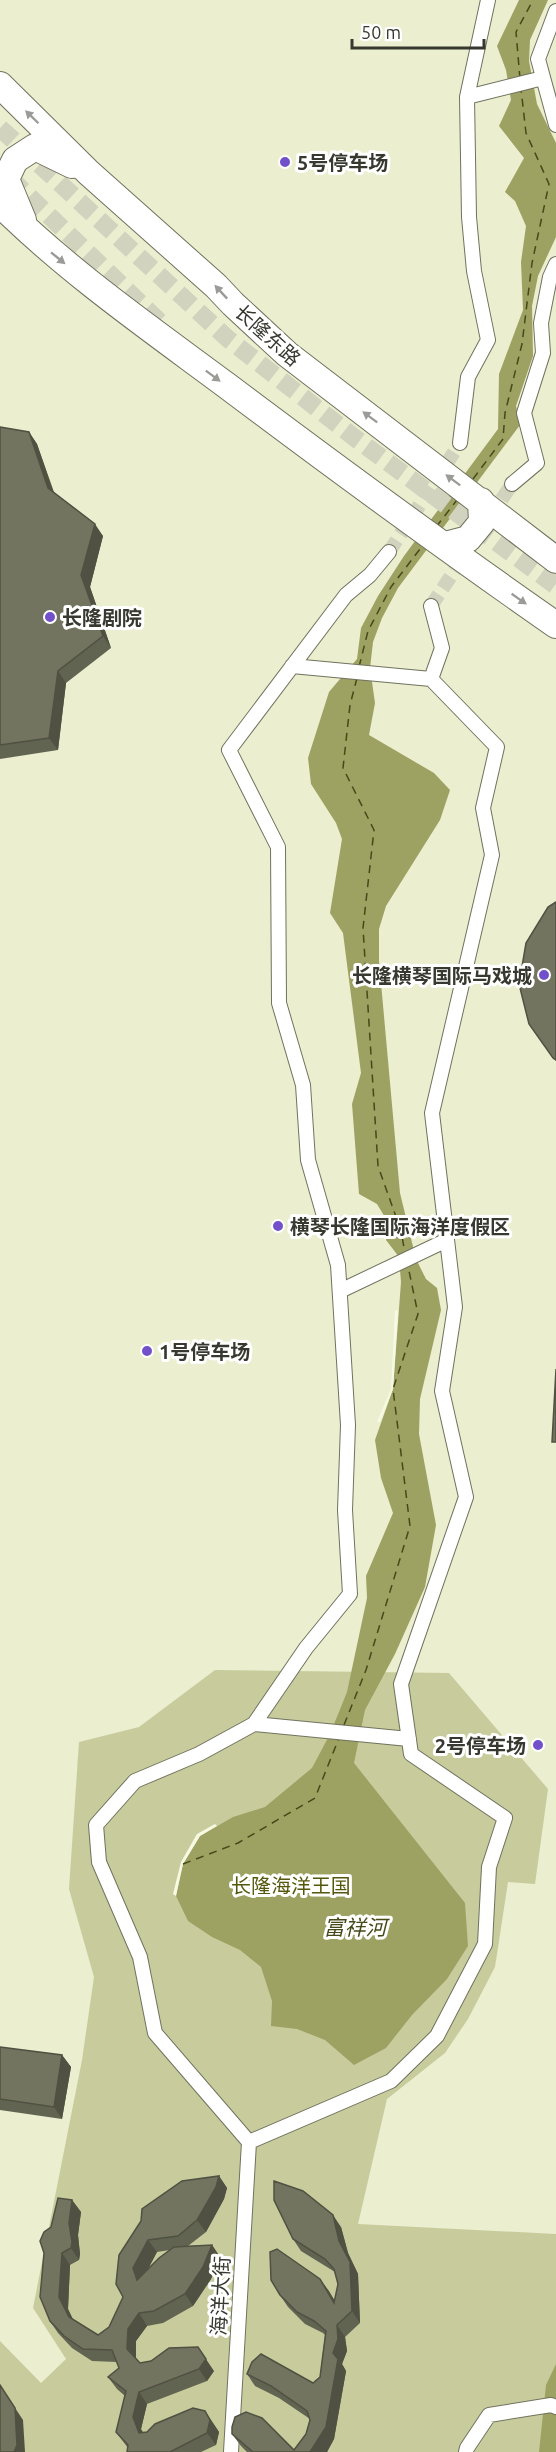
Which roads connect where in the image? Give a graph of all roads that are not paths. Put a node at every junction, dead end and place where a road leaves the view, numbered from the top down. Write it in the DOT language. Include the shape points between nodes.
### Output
graph roads {
  1 [pos="488,0"];
  2 [pos="556,11"];
  3 [pos="543,78"];
  4 [pos="0,86"];
  5 [pos="467,97"];
  6 [pos="556,125"];
  7 [pos="89,173"];
  8 [pos="0,204"];
  9 [pos="28,231"];
  10 [pos="556,264"];
  11 [pos="460,442"];
  12 [pos="512,484"];
  13 [pos="481,501"];
  14 [pos="445,545"];
  15 [pos="389,552"];
  16 [pos="556,560"];
  17 [pos="431,606"];
  18 [pos="556,625"];
  19 [pos="292,666"];
  20 [pos="430,679"];
  21 [pos="447,1240"];
  22 [pos="340,1291"];
  23 [pos="254,1724"];
  24 [pos="409,1740"];
  25 [pos="249,2142"];
  26 [pos="556,2407"];
  27 [pos="231,2452"];
  28 [pos="466,2452"];
  1 -- 5 [label="street"];
  2 -- 3 [label="street" via="538,59"];
  3 -- 5 [label="street"];
  3 -- 6 [label="street"];
  7 -- 4 [label="main road, 长隆东路, one-way"];
  5 -- 11 [label="street" via="470,228 488,340 468,377"];
  7 -- 9 [label="main road" via="35,147 15,160 6,179"];
  13 -- 7 [label="main road, 长隆东路, one-way" via="287,354"];
  8 -- 9 [label="main road"];
  9 -- 14 [label="main road, one-way" via="136,320"];
  10 -- 12 [label="street" via="549,277 541,323 543,353 524,413 537,463"];
  13 -- 14 [label="main road" via="482,522 468,539"];
  13 -- 16 [label="main road, 长隆东路"];
  14 -- 18 [label="main road, one-way"];
  15 -- 19 [label="street" via="346,595"];
  17 -- 20 [label="street" via="442,648"];
  19 -- 20 [label="street"];
  19 -- 22 [label="street" via="229,750 278,848 279,1003 303,1085 308,1160 338,1265"];
  20 -- 21 [label="street" via="497,747 483,808 492,855 432,1113"];
  21 -- 22 [label="street"];
  21 -- 24 [label="street" via="455,1307 442,1391 466,1497 401,1684"];
  22 -- 23 [label="street" via="348,1425 345,1510 350,1594 306,1648"];
  23 -- 24 [label="street"];
  23 -- 25 [label="street" via="199,1754 135,1781 96,1825 99,1862 140,1957 155,2033"];
  24 -- 25 [label="street" via="411,1754 505,1818 489,1867 485,1944 437,2036 391,2081"];
  25 -- 27 [label="street, 海洋大街"];
  26 -- 28 [label="street" via="489,2415"];
}
